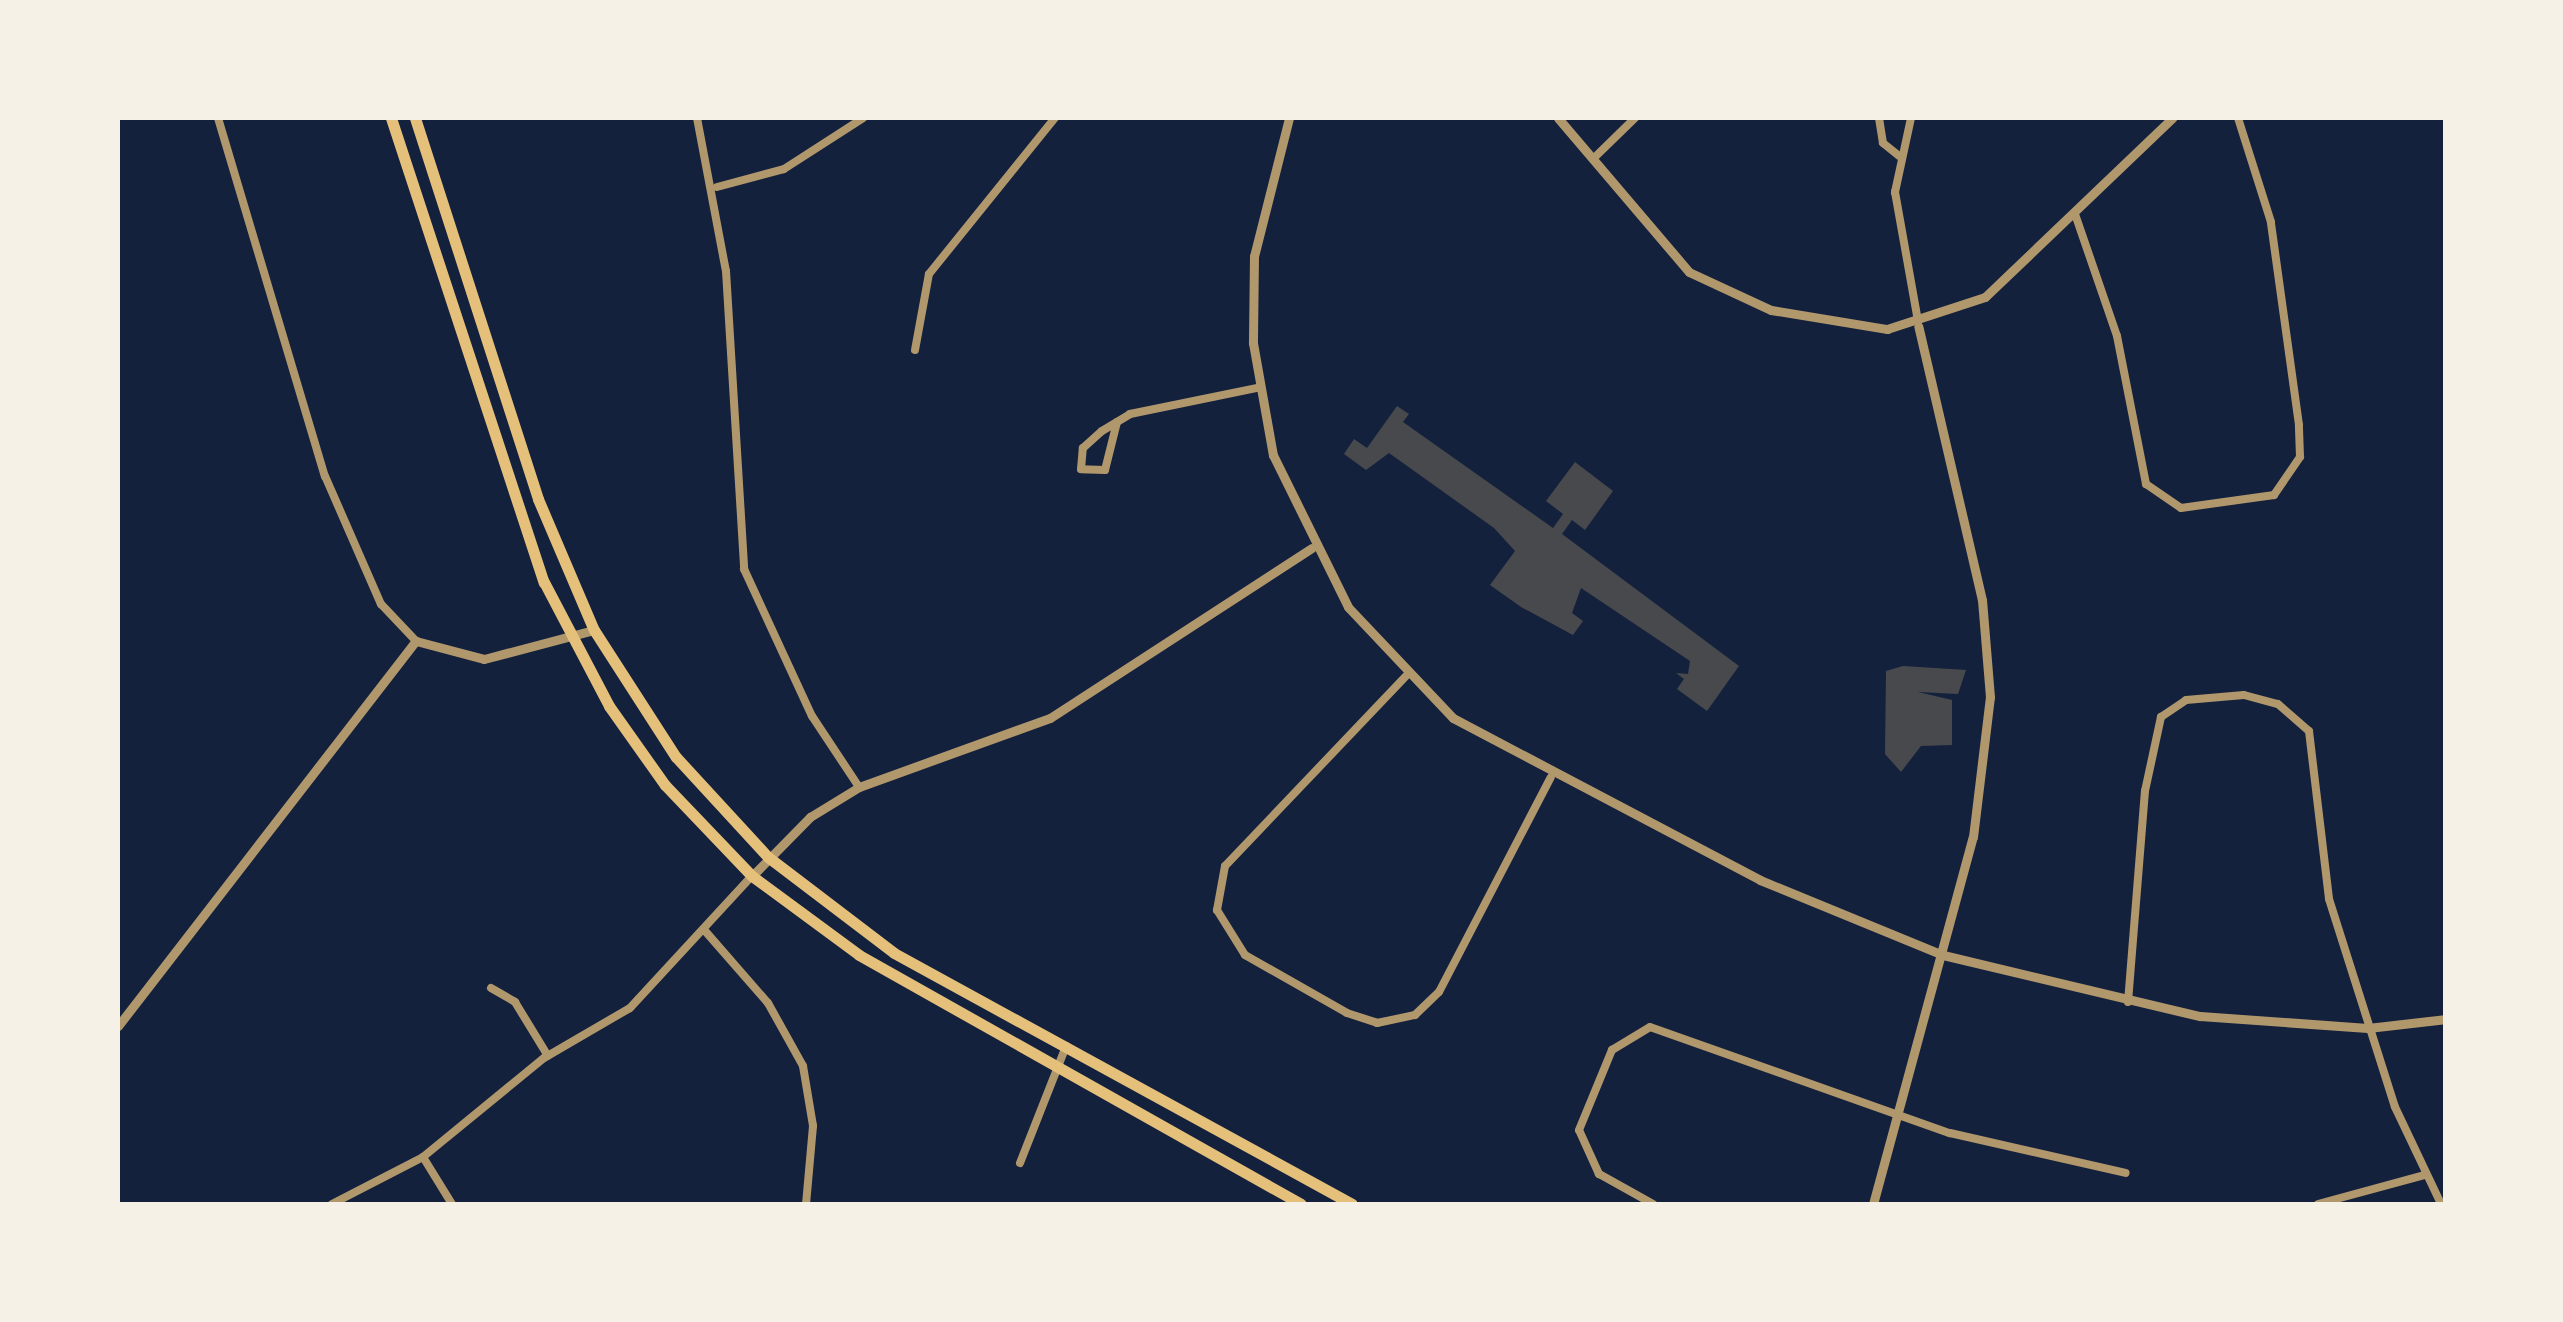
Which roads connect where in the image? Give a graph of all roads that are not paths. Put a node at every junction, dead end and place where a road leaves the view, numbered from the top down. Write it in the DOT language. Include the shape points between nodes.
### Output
graph roads {
  1 [pos="218,118"];
  2 [pos="391,118"];
  3 [pos="416,118"];
  4 [pos="697,118"];
  5 [pos="863,118"];
  6 [pos="1055,118"];
  7 [pos="1288,118"];
  8 [pos="1558,118"];
  9 [pos="1636,118"];
  10 [pos="1879,118"];
  11 [pos="1911,118"];
  12 [pos="2172,118"];
  13 [pos="2238,118"];
  14 [pos="1899,156"];
  15 [pos="1595,157"];
  16 [pos="431,166"];
  17 [pos="409,173"];
  18 [pos="717,187"];
  19 [pos="2075,214"];
  20 [pos="1918,326"];
  21 [pos="915,350"];
  22 [pos="1257,388"];
  23 [pos="1117,422"];
  24 [pos="1312,548"];
  25 [pos="594,630"];
  26 [pos="574,641"];
  27 [pos="416,642"];
  28 [pos="1406,676"];
  29 [pos="1550,777"];
  30 [pos="858,787"];
  31 [pos="768,857"];
  32 [pos="752,876"];
  33 [pos="706,932"];
  34 [pos="1943,956"];
  35 [pos="492,988"];
  36 [pos="2128,1002"];
  37 [pos="2446,1019"];
  38 [pos="118,1026"];
  39 [pos="2368,1028"];
  40 [pos="1067,1044"];
  41 [pos="548,1056"];
  42 [pos="1055,1067"];
  43 [pos="1897,1116"];
  44 [pos="423,1157"];
  45 [pos="1020,1163"];
  46 [pos="2126,1173"];
  47 [pos="2424,1175"];
  48 [pos="332,1204"];
  49 [pos="452,1204"];
  50 [pos="806,1204"];
  51 [pos="1301,1204"];
  52 [pos="1352,1204"];
  53 [pos="1653,1204"];
  54 [pos="1873,1204"];
  55 [pos="2318,1204"];
  56 [pos="2442,1204"];
  1 -- 27 [label="street" via="325,476 380,604"];
  2 -- 17 [label="main road"];
  3 -- 16 [label="main road"];
  4 -- 18 [label="street"];
  5 -- 18 [label="street" via="784,169"];
  6 -- 21 [label="street" via="929,274"];
  7 -- 22 [label="street" via="1254,256"];
  8 -- 15 [label="street"];
  9 -- 15 [label="street"];
  10 -- 14 [label="street" via="1883,143"];
  11 -- 14 [label="street"];
  12 -- 19 [label="street"];
  13 -- 19 [label="street" via="2270,222 2299,425 2300,457 2274,495 2181,508 2146,484 2117,336"];
  14 -- 20 [label="street" via="1896,192"];
  15 -- 20 [label="street" via="1688,272 1771,310 1838,326"];
  16 -- 17 [label="main road"];
  16 -- 25 [label="main road" via="538,499"];
  17 -- 26 [label="main road" via="530,546"];
  18 -- 30 [label="street" via="744,569 812,716"];
  19 -- 20 [label="street" via="1985,297"];
  20 -- 34 [label="street" via="1982,600 1990,697 1973,838"];
  22 -- 23 [label="street"];
  22 -- 24 [label="street" via="1284,486"];
  23 -- 23 [label="street" via="1105,470 1080,469 1079,453"];
  24 -- 28 [label="street"];
  24 -- 30 [label="street" via="1050,718"];
  25 -- 26 [label="street"];
  25 -- 31 [label="main road" via="676,758"];
  26 -- 27 [label="street" via="484,659"];
  26 -- 32 [label="main road" via="665,785"];
  27 -- 38 [label="street"];
  28 -- 29 [label="street" via="1453,718"];
  28 -- 29 [label="street" via="1225,866 1217,910 1245,955 1362,1018 1394,1023 1415,1014 1440,992"];
  29 -- 34 [label="street" via="1760,880"];
  30 -- 31 [label="street"];
  31 -- 32 [label="street"];
  31 -- 40 [label="main road" via="894,953"];
  32 -- 33 [label="street"];
  32 -- 42 [label="main road" via="859,955"];
  33 -- 41 [label="street" via="630,1008"];
  33 -- 50 [label="street" via="768,1003 803,1066 814,1126"];
  34 -- 36 [label="street"];
  34 -- 43 [label="street"];
  35 -- 41 [label="street" via="515,1002"];
  36 -- 39 [label="street" via="2271,1025"];
  36 -- 39 [label="street" via="2152,740 2161,717 2186,700 2244,695 2278,704 2309,730 2329,898"];
  37 -- 39 [label="street"];
  39 -- 47 [label="street"];
  40 -- 42 [label="street"];
  40 -- 52 [label="main road"];
  41 -- 44 [label="street"];
  42 -- 45 [label="street"];
  42 -- 51 [label="main road"];
  43 -- 46 [label="street"];
  43 -- 53 [label="street" via="1664,1027 1636,1030 1612,1050 1579,1130 1599,1174"];
  43 -- 54 [label="street"];
  44 -- 48 [label="street"];
  44 -- 49 [label="street"];
  47 -- 55 [label="street"];
  47 -- 56 [label="street"];
}
